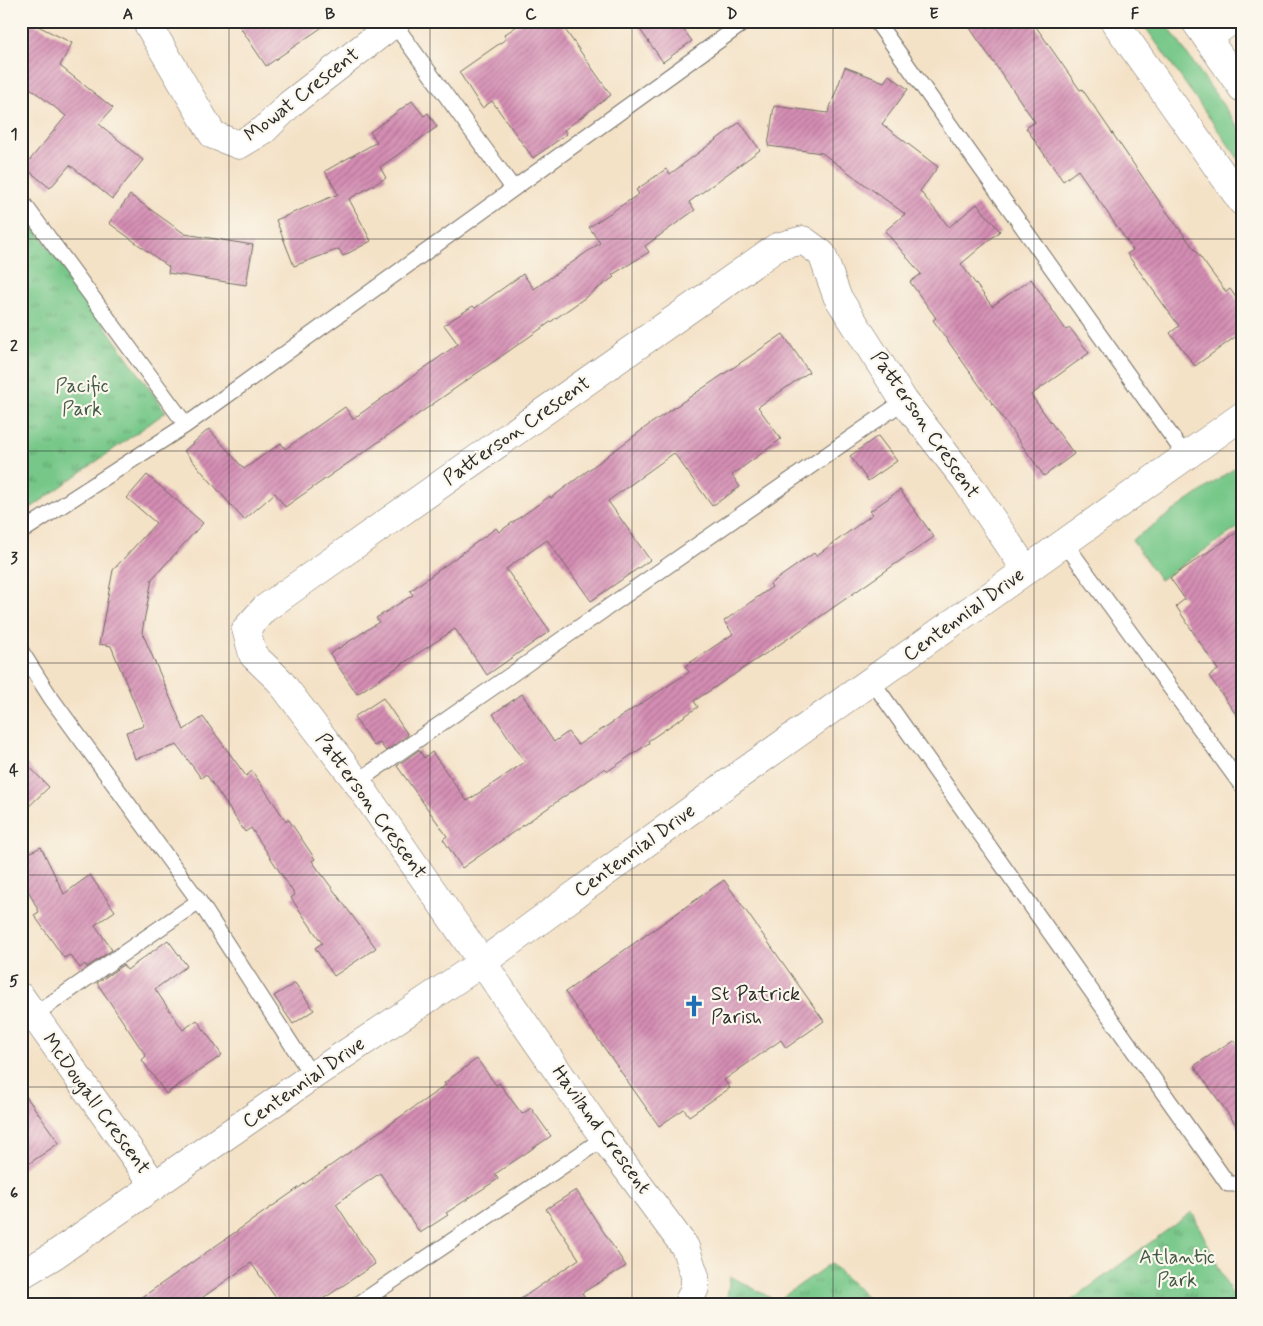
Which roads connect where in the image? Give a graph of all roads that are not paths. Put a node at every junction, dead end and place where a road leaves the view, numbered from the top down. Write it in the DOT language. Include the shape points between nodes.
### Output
graph roads {
  1 [pos="146,21"];
  2 [pos="746,21"];
  3 [pos="876,21"];
  4 [pos="1114,21"];
  5 [pos="1231,21"];
  6 [pos="394,22"];
  7 [pos="1201,30"];
  8 [pos="1242,88"];
  9 [pos="513,188"];
  10 [pos="21,200"];
  11 [pos="1242,202"];
  12 [pos="904,402"];
  13 [pos="1242,416"];
  14 [pos="186,425"];
  15 [pos="1184,455"];
  16 [pos="21,532"];
  17 [pos="1064,542"];
  18 [pos="1026,570"];
  19 [pos="21,651"];
  20 [pos="872,681"];
  21 [pos="357,782"];
  22 [pos="1242,786"];
  23 [pos="199,901"];
  24 [pos="483,962"];
  25 [pos="25,1012"];
  26 [pos="312,1076"];
  27 [pos="604,1138"];
  28 [pos="1242,1184"];
  29 [pos="155,1186"];
  30 [pos="21,1275"];
  31 [pos="357,1305"];
  32 [pos="687,1305"];
  1 -- 6 [label="street, Mowat Crescent" via="214,135 239,145 264,130 290,104"];
  2 -- 9 [label="lane"];
  3 -- 15 [label="lane"];
  4 -- 11 [label="street"];
  5 -- 7 [label="street"];
  6 -- 9 [label="lane"];
  7 -- 8 [label="street"];
  9 -- 14 [label="lane"];
  10 -- 14 [label="lane"];
  12 -- 18 [label="street, Patterson Crescent" via="965,479"];
  12 -- 21 [label="lane"];
  12 -- 21 [label="street, Patterson Crescent" via="837,296 822,254 803,240 777,246 264,609 246,630 252,654 279,680"];
  13 -- 15 [label="street, Centennial Drive"];
  14 -- 16 [label="lane"];
  15 -- 17 [label="street, Centennial Drive"];
  17 -- 18 [label="street, Centennial Drive"];
  17 -- 22 [label="lane"];
  18 -- 20 [label="street, Centennial Drive"];
  19 -- 23 [label="lane" via="51,698"];
  20 -- 24 [label="street, Centennial Drive"];
  20 -- 28 [label="lane" via="1228,1184"];
  21 -- 24 [label="street, Patterson Crescent"];
  23 -- 25 [label="lane"];
  23 -- 26 [label="lane"];
  24 -- 26 [label="street, Centennial Drive"];
  24 -- 27 [label="street, Haviland Crescent"];
  25 -- 29 [label="street, McDougall Crescent"];
  26 -- 29 [label="street, Centennial Drive"];
  27 -- 31 [label="lane"];
  27 -- 32 [label="street, Haviland Crescent" via="684,1247 695,1276 695,1288"];
  29 -- 30 [label="street, Centennial Drive"];
}
